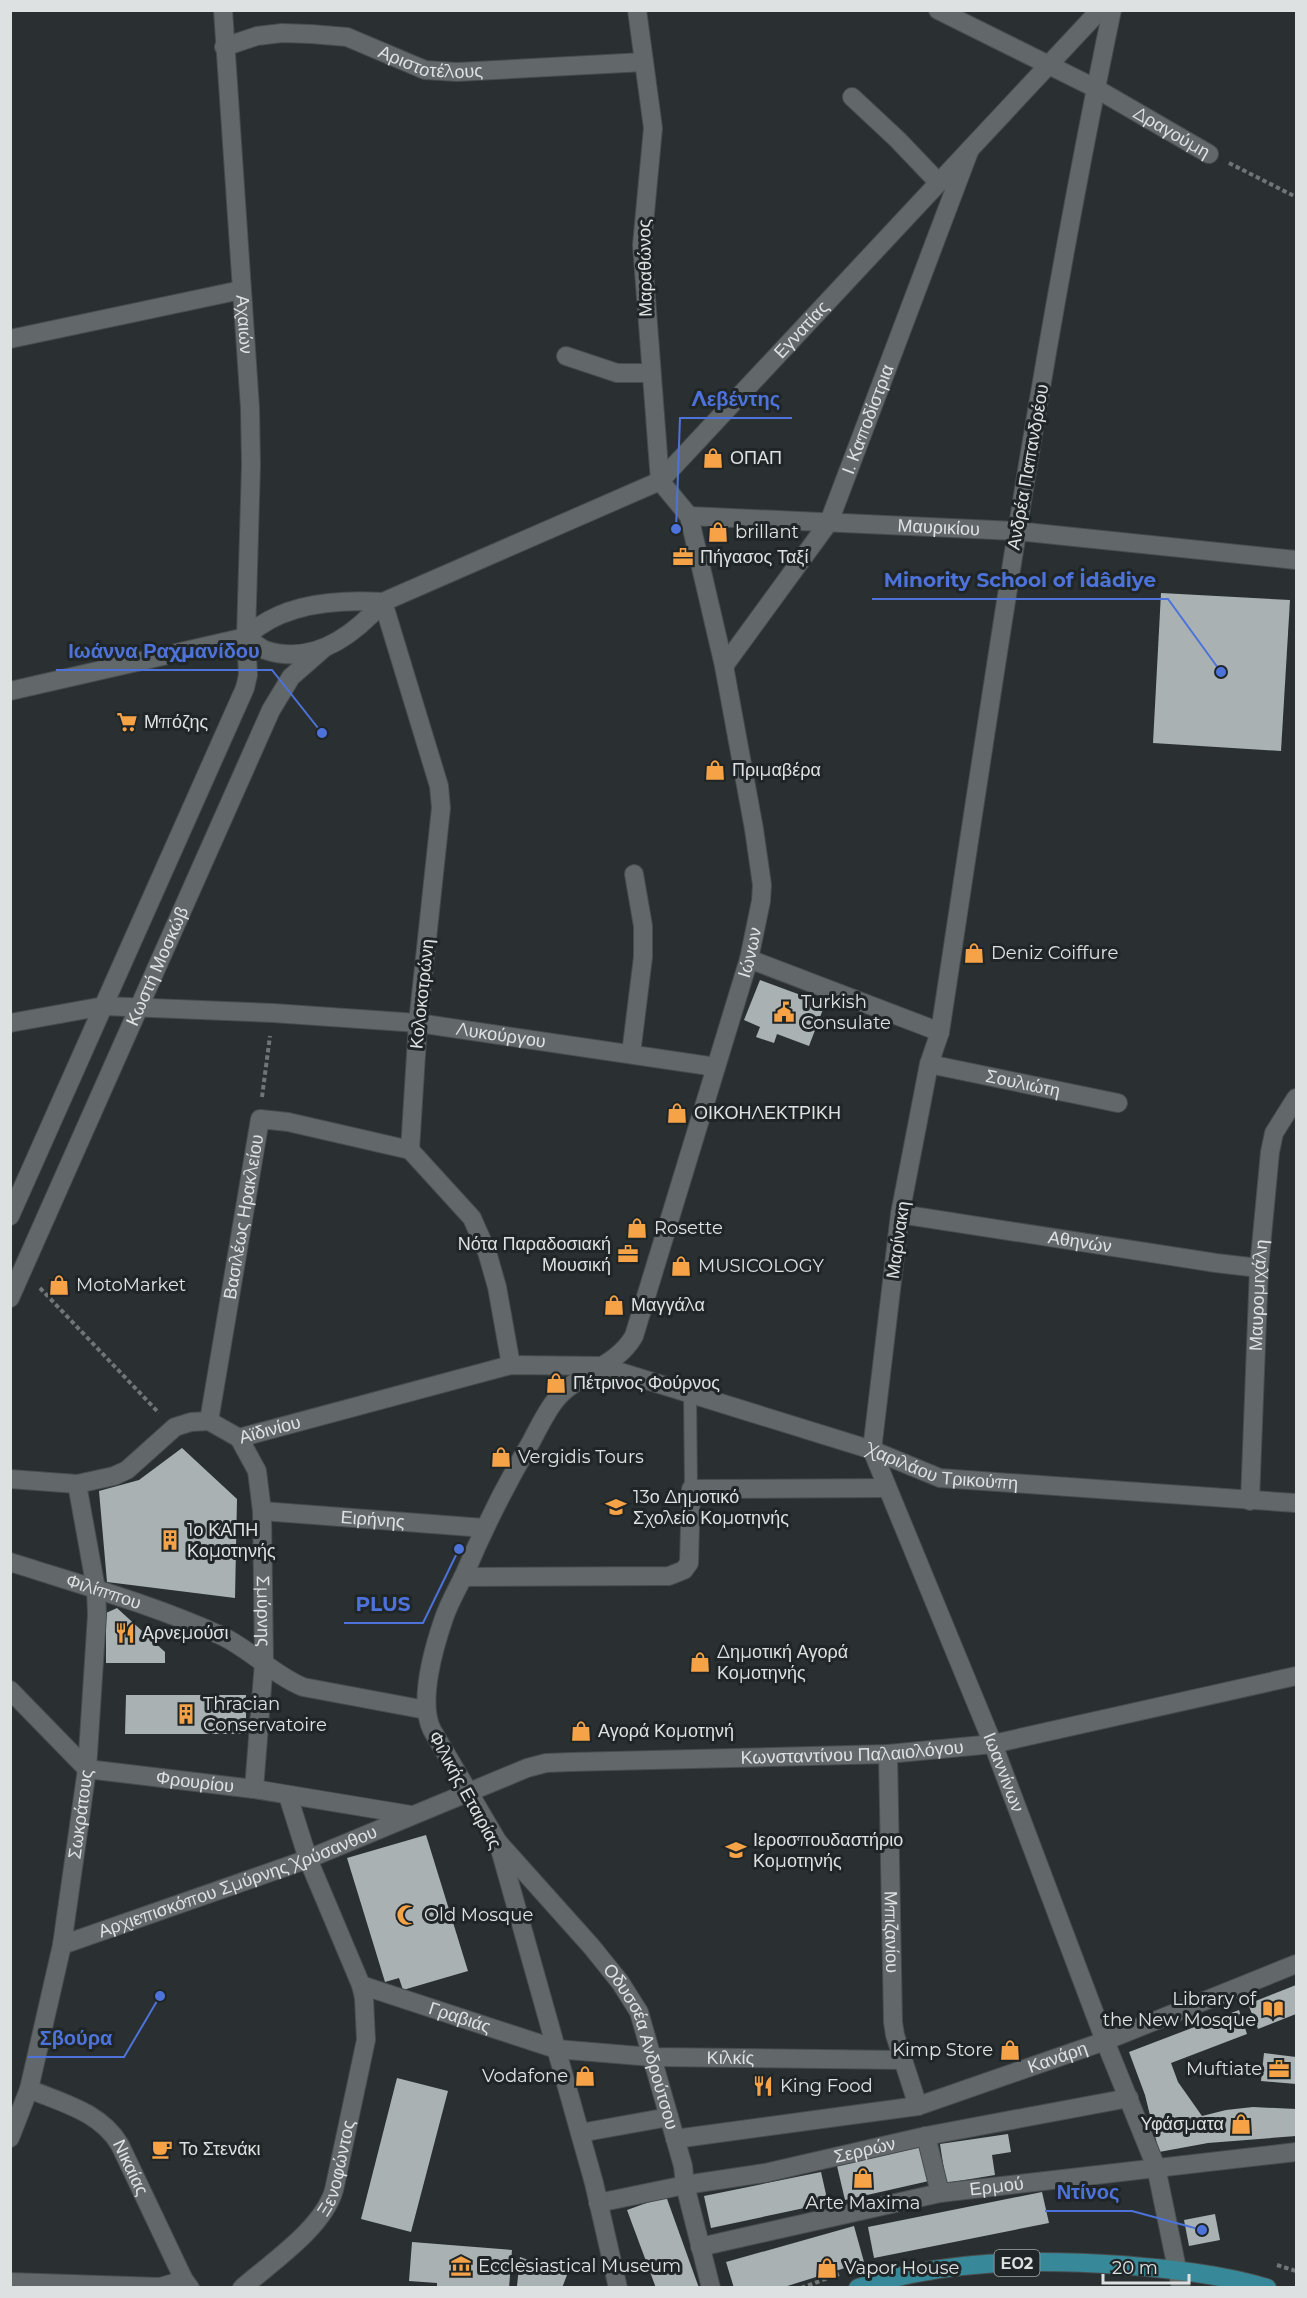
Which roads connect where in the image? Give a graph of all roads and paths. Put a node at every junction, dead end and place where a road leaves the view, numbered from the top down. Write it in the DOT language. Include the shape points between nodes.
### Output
graph roads {
  1 [pos="223,10"];
  2 [pos="637,10"];
  3 [pos="938,10"];
  4 [pos="1100,10"];
  5 [pos="1112,10"];
  6 [pos="224,47"];
  7 [pos="644,63"];
  8 [pos="1049,66"];
  9 [pos="1095,88"];
  10 [pos="852,97"];
  11 [pos="970,149"];
  12 [pos="1209,154"];
  13 [pos="939,183"];
  14 [pos="1296,197"];
  15 [pos="241,290"];
  16 [pos="10,339"];
  17 [pos="566,356"];
  18 [pos="651,373"];
  19 [pos="660,481"];
  20 [pos="689,516"];
  21 [pos="829,522"];
  22 [pos="1016,531"];
  23 [pos="1296,560"];
  24 [pos="383,602"];
  25 [pos="246,637"];
  26 [pos="325,648"];
  27 [pos="724,666"];
  28 [pos="10,692"];
  29 [pos="634,874"];
  30 [pos="749,959"];
  31 [pos="104,1006"];
  32 [pos="140,1009"];
  33 [pos="273,1013"];
  34 [pos="10,1023"];
  35 [pos="418,1023"];
  36 [pos="940,1032"];
  37 [pos="631,1054"];
  38 [pos="929,1064"];
  39 [pos="716,1067"];
  40 [pos="1296,1098"];
  41 [pos="1118,1103"];
  42 [pos="260,1119"];
  43 [pos="410,1150"];
  44 [pos="900,1214"];
  45 [pos="11,1215"];
  46 [pos="1259,1268"];
  47 [pos="23,1270"];
  48 [pos="10,1298"];
  49 [pos="511,1365"];
  50 [pos="601,1366"];
  51 [pos="690,1392"];
  52 [pos="209,1421"];
  53 [pos="175,1427"];
  54 [pos="239,1438"];
  55 [pos="872,1450"];
  56 [pos="10,1479"];
  57 [pos="77,1484"];
  58 [pos="887,1488"];
  59 [pos="691,1489"];
  60 [pos="1250,1501"];
  61 [pos="1296,1503"];
  62 [pos="262,1511"];
  63 [pos="484,1528"];
  64 [pos="10,1562"];
  65 [pos="463,1577"];
  66 [pos="96,1589"];
  67 [pos="264,1662"];
  68 [pos="1296,1676"];
  69 [pos="10,1690"];
  70 [pos="426,1710"];
  71 [pos="993,1744"];
  72 [pos="888,1754"];
  73 [pos="87,1769"];
  74 [pos="254,1789"];
  75 [pos="470,1793"];
  76 [pos="288,1796"];
  77 [pos="411,1815"];
  78 [pos="498,1842"];
  79 [pos="308,1859"];
  80 [pos="62,1945"];
  81 [pos="1296,1964"];
  82 [pos="361,1985"];
  83 [pos="1105,2041"];
  84 [pos="556,2049"];
  85 [pos="652,2057"];
  86 [pos="903,2060"];
  87 [pos="28,2090"];
  88 [pos="1129,2098"];
  89 [pos="918,2106"];
  90 [pos="669,2117"];
  91 [pos="580,2133"];
  92 [pos="926,2136"];
  93 [pos="10,2138"];
  94 [pos="675,2139"];
  95 [pos="1296,2152"];
  96 [pos="1156,2167"];
  97 [pos="685,2185"];
  98 [pos="940,2193"];
  99 [pos="598,2203"];
  100 [pos="700,2247"];
  101 [pos="1179,2279"];
  102 [pos="10,2282"];
  103 [pos="187,2284"];
  104 [pos="242,2288"];
  105 [pos="618,2288"];
  106 [pos="711,2288"];
  107 [pos="858,2288"];
  108 [pos="1267,2288"];
  1 -- 6 [label="street, Αχαιών"];
  2 -- 7 [label="street, Μαραθώνος"];
  3 -- 8 [label="street, Δραγούμη"];
  4 -- 8 [label="street, Εγνατίας"];
  5 -- 9 [label="street, Ανδρέα Παπανδρέου"];
  6 -- 7 [label="street, Αριστοτέλους" via="257,36 292,33 347,37 425,70 457,72"];
  6 -- 15 [label="street, Αχαιών"];
  7 -- 18 [label="street, Μαραθώνος" via="653,128 642,245"];
  8 -- 9 [label="street, Δραγούμη"];
  8 -- 11 [label="street, Εγνατίας"];
  9 -- 12 [label="street, Δραγούμη"];
  9 -- 22 [label="street, Ανδρέα Παπανδρέου"];
  10 -- 13 [label="street"];
  11 -- 13 [label="street, Εγνατίας"];
  11 -- 21 [label="street, Ι. Καποδίστρια"];
  12 -- 14 [label="path, Δραγούμη"];
  13 -- 19 [label="street, Εγνατίας"];
  15 -- 16 [label="street"];
  15 -- 25 [label="street, Αχαιών" via="250,408"];
  17 -- 18 [label="street" via="617,373"];
  18 -- 19 [label="street, Μαραθώνος"];
  19 -- 20 [label="street"];
  19 -- 24 [label="street, Εγνατίας"];
  20 -- 21 [label="street, Μαυρικίου"];
  20 -- 27 [label="street, Ιώνων"];
  21 -- 22 [label="street, Μαυρικίου"];
  21 -- 27 [label="street, Ι. Καποδίστρια"];
  22 -- 23 [label="street, Μαυρικίου"];
  22 -- 36 [label="street, Ανδρέα Παπανδρέου"];
  24 -- 25 [label="street" via="339,600 299,609 256,627"];
  24 -- 26 [label="street" via="355,631"];
  24 -- 35 [label="street, Κολοκοτρώνη" via="439,786 441,808"];
  25 -- 26 [label="street" via="277,652"];
  25 -- 28 [label="street"];
  25 -- 31 [label="street, Κωστή Μοσκώβ" via="246,684"];
  26 -- 32 [label="street, Κωστή Μοσκώβ" via="291,676 272,711"];
  27 -- 30 [label="street, Ιώνων" via="762,885"];
  29 -- 37 [label="street" via="644,926"];
  30 -- 36 [label="street"];
  30 -- 39 [label="street, Ιώνων"];
  31 -- 32 [label="street, Λυκούργου"];
  31 -- 34 [label="street, Λυκούργου"];
  31 -- 45 [label="street, Κωστή Μοσκώβ"];
  32 -- 33 [label="street, Λυκούργου"];
  32 -- 47 [label="street, Κωστή Μοσκώβ"];
  33 -- 35 [label="street, Λυκούργου"];
  33 -- 42 [label="path, Βασιλέως Ηρακλείου"];
  35 -- 37 [label="street, Λυκούργου"];
  35 -- 43 [label="street, Κολοκοτρώνη"];
  36 -- 38 [label="street, Μαρίνακη"];
  37 -- 39 [label="street, Λυκούργου"];
  38 -- 41 [label="street, Σουλιώτη"];
  38 -- 44 [label="street, Μαρίνακη"];
  39 -- 50 [label="street, Ιώνων" via="634,1336 619,1355"];
  40 -- 46 [label="street, Μαυρομιχάλη" via="1270,1146"];
  42 -- 43 [label="street"];
  42 -- 52 [label="street, Βασιλέως Ηρακλείου"];
  43 -- 49 [label="street" via="472,1218 487,1252"];
  44 -- 46 [label="street, Αθηνών"];
  44 -- 55 [label="street, Μαρίνακη"];
  46 -- 60 [label="street, Μαυρομιχάλη"];
  47 -- 48 [label="street, Κωστή Μοσκώβ"];
  47 -- 53 [label="path"];
  49 -- 50 [label="street, Αϊδινίου"];
  49 -- 54 [label="street, Αϊδινίου"];
  50 -- 51 [label="street, Χαριλάου Τρικούπη"];
  50 -- 63 [label="street, Φιλικής Εταιρίας" via="576,1381 553,1403"];
  51 -- 55 [label="street, Χαριλάου Τρικούπη"];
  51 -- 59 [label="lane"];
  52 -- 53 [label="street"];
  52 -- 54 [label="street, Αϊδινίου"];
  53 -- 57 [label="street" via="127,1470"];
  54 -- 62 [label="street, Σμύρνης" via="257,1471"];
  55 -- 58 [label="street, Ιωαννίνων"];
  55 -- 60 [label="street, Χαριλάου Τρικούπη" via="940,1478"];
  56 -- 57 [label="street"];
  57 -- 66 [label="street, Σωκράτους"];
  58 -- 59 [label="street"];
  58 -- 71 [label="street, Ιωαννίνων"];
  59 -- 65 [label="street" via="691,1555 678,1574"];
  60 -- 61 [label="street, Χαριλάου Τρικούπη"];
  62 -- 63 [label="street, Ειρήνης"];
  62 -- 67 [label="street, Σμύρνης"];
  63 -- 65 [label="street, Φιλικής Εταιρίας"];
  64 -- 66 [label="street, Φιλίππου"];
  65 -- 70 [label="street, Φιλικής Εταιρίας" via="444,1618 431,1664"];
  66 -- 67 [label="street, Φιλίππου" via="169,1613"];
  66 -- 73 [label="street, Σωκράτους"];
  67 -- 70 [label="street, Φιλίππου" via="303,1687"];
  67 -- 74 [label="street, Σμύρνης"];
  68 -- 71 [label="street, Κωνσταντίνου Παλαιολόγου"];
  69 -- 73 [label="street"];
  70 -- 75 [label="street, Φιλικής Εταιρίας" via="432,1730"];
  71 -- 72 [label="street, Κωνσταντίνου Παλαιολόγου"];
  71 -- 83 [label="street, Ιωαννίνων"];
  72 -- 75 [label="street, Κωνσταντίνου Παλαιολόγου" via="546,1763"];
  72 -- 86 [label="street, Μπιζανίου" via="893,2022"];
  73 -- 74 [label="street, Φρουρίου"];
  73 -- 80 [label="street, Σωκράτους"];
  74 -- 76 [label="street, Φρουρίου"];
  75 -- 77 [label="street, Κωνσταντίνου Παλαιολόγου"];
  75 -- 78 [label="street, Φιλικής Εταιρίας"];
  76 -- 77 [label="street, Φρουρίου"];
  76 -- 79 [label="street"];
  77 -- 79 [label="street, Αρχιεπισκόπου Σμύρνης Χρύσανθου"];
  78 -- 84 [label="street, Φιλικής Εταιρίας"];
  78 -- 85 [label="street, Οδυσσέα Ανδρούτσου" via="620,1982 639,2012"];
  79 -- 80 [label="street, Αρχιεπισκόπου Σμύρνης Χρύσανθου"];
  79 -- 82 [label="street"];
  80 -- 87 [label="street, Σωκράτους"];
  81 -- 83 [label="street, Κανάρη"];
  82 -- 84 [label="street, Γραβιάς"];
  82 -- 104 [label="street, Ξενοφώντος" via="366,2040 332,2200 314,2226"];
  83 -- 88 [label="street, Ιωαννίνων"];
  83 -- 89 [label="street, Κανάρη"];
  84 -- 85 [label="street, Κιλκίς"];
  84 -- 91 [label="street, Φιλικής Εταιρίας"];
  85 -- 86 [label="street, Κιλκίς"];
  85 -- 90 [label="street, Οδυσσέα Ανδρούτσου"];
  86 -- 89 [label="street, Μπιζανίου"];
  87 -- 93 [label="street, Σωκράτους"];
  87 -- 103 [label="street, Νικαίας" via="94,2117 109,2129"];
  88 -- 92 [label="street, Σερρών"];
  88 -- 96 [label="street, Ιωαννίνων"];
  89 -- 94 [label="street"];
  90 -- 91 [label="street"];
  90 -- 94 [label="street, Οδυσσέα Ανδρούτσου"];
  91 -- 99 [label="street, Φιλικής Εταιρίας"];
  92 -- 97 [label="street, Σερρών" via="765,2172"];
  92 -- 98 [label="street"];
  94 -- 97 [label="street, Οδυσσέα Ανδρούτσου"];
  95 -- 96 [label="street, Ερμού"];
  96 -- 98 [label="street, Ερμού"];
  96 -- 101 [label="street, Ιωαννίνων"];
  97 -- 99 [label="street, Σερρών"];
  97 -- 100 [label="street, Οδυσσέα Ανδρούτσου"];
  98 -- 100 [label="street, Ερμού"];
  99 -- 105 [label="street, Φιλικής Εταιρίας"];
  100 -- 106 [label="street, Οδυσσέα Ανδρούτσου"];
  101 -- 107 [label="main road, ΕΟ2" via="1066,2262 980,2264 909,2273"];
  101 -- 108 [label="main road, ΕΟ2" via="1211,2275"];
  102 -- 103 [label="street" via="160,2287"];
}
